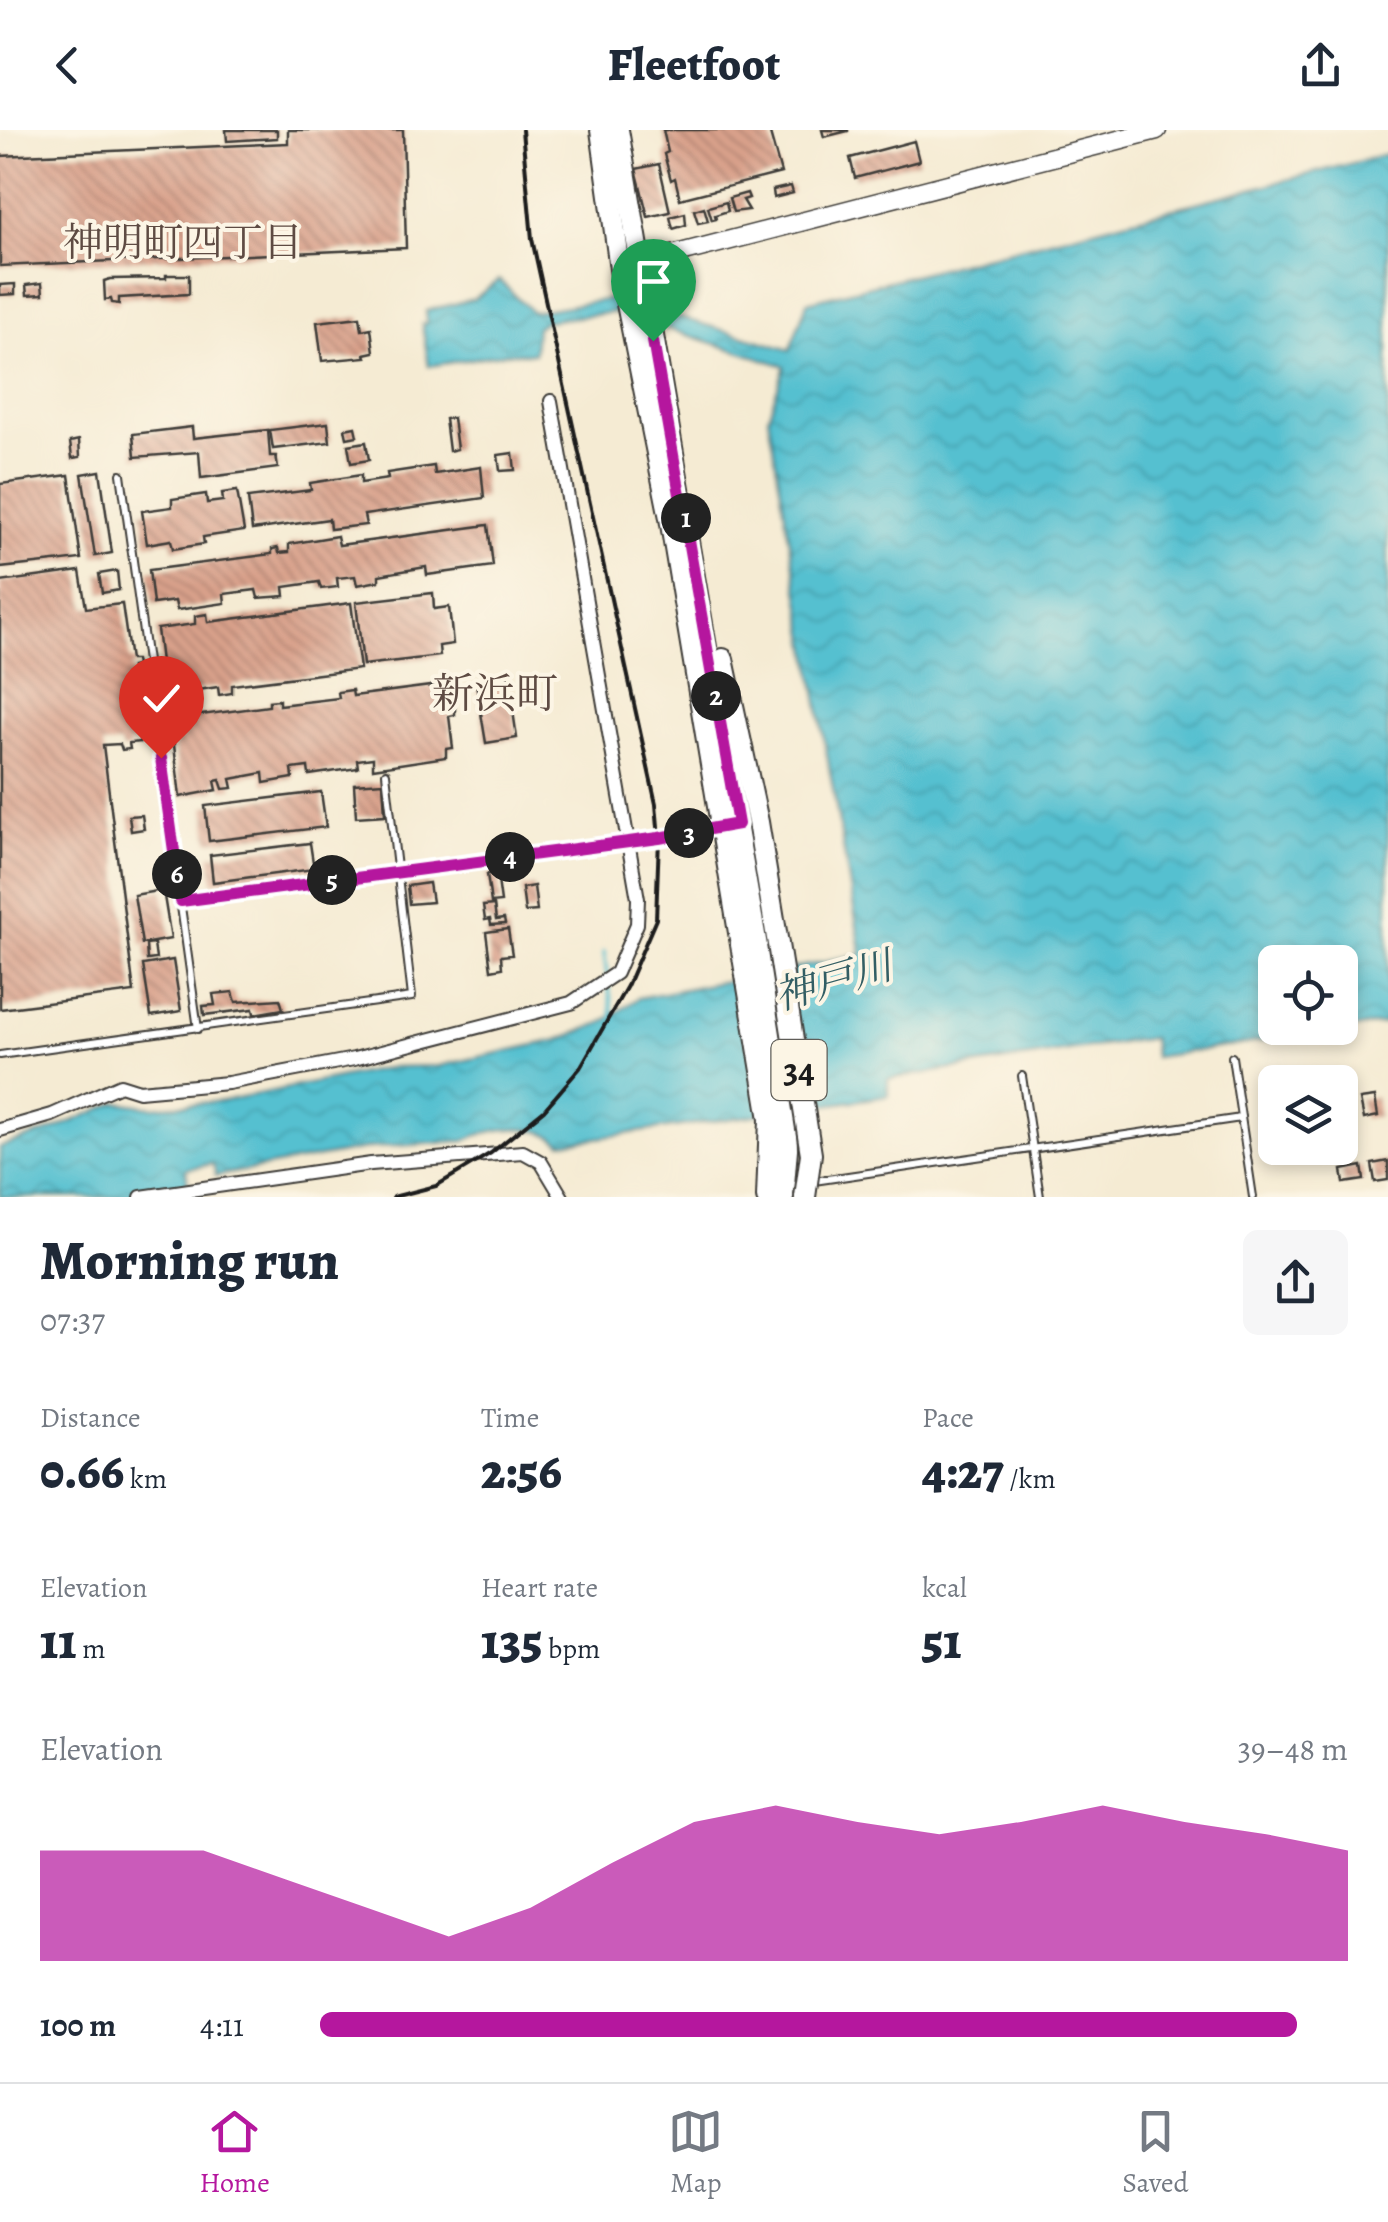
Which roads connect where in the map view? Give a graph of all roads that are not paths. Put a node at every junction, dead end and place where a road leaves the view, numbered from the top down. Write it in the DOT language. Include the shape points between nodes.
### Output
graph roads {
  1 [pos="601,130"];
  2 [pos="618,130"];
  3 [pos="1157,130"];
  4 [pos="632,277"];
  5 [pos="643,340"];
  6 [pos="551,401"];
  7 [pos="121,474"];
  8 [pos="686,517"];
  9 [pos="386,774"];
  10 [pos="730,826"];
  11 [pos="630,842"];
  12 [pos="396,871"];
  13 [pos="181,901"];
  14 [pos="760,948"];
  15 [pos="198,1029"];
  16 [pos="0,1055"];
  17 [pos="1232,1057"];
  18 [pos="1022,1076"];
  19 [pos="1241,1118"];
  20 [pos="0,1130"];
  21 [pos="1032,1149"];
  22 [pos="778,1193"];
  23 [pos="142,1197"];
  24 [pos="562,1197"];
  25 [pos="806,1197"];
  26 [pos="1040,1197"];
  27 [pos="1253,1197"];
  1 -- 4 [label="main road"];
  2 -- 4 [label="main road"];
  3 -- 4 [label="street"];
  4 -- 5 [label="main road"];
  5 -- 8 [label="main road"];
  5 -- 10 [label="main road"];
  6 -- 11 [label="street"];
  7 -- 13 [label="lane"];
  8 -- 10 [label="main road"];
  8 -- 14 [label="main road, 34" via="707,580 758,822"];
  9 -- 12 [label="lane"];
  10 -- 11 [label="lane"];
  10 -- 14 [label="main road"];
  11 -- 12 [label="lane"];
  11 -- 20 [label="street" via="638,898 628,950 616,973 571,1003 354,1060 246,1080 138,1091 120,1086"];
  12 -- 13 [label="lane"];
  12 -- 15 [label="lane" via="412,997"];
  13 -- 15 [label="lane"];
  14 -- 22 [label="main road" via="778,1118"];
  14 -- 25 [label="main road, 34, bridge" via="812,1154"];
  15 -- 16 [label="lane"];
  17 -- 19 [label="lane"];
  18 -- 21 [label="lane"];
  19 -- 21 [label="lane"];
  19 -- 27 [label="lane"];
  21 -- 22 [label="lane"];
  21 -- 26 [label="lane"];
  23 -- 24 [label="street" via="371,1164 524,1152 541,1162"];
}
